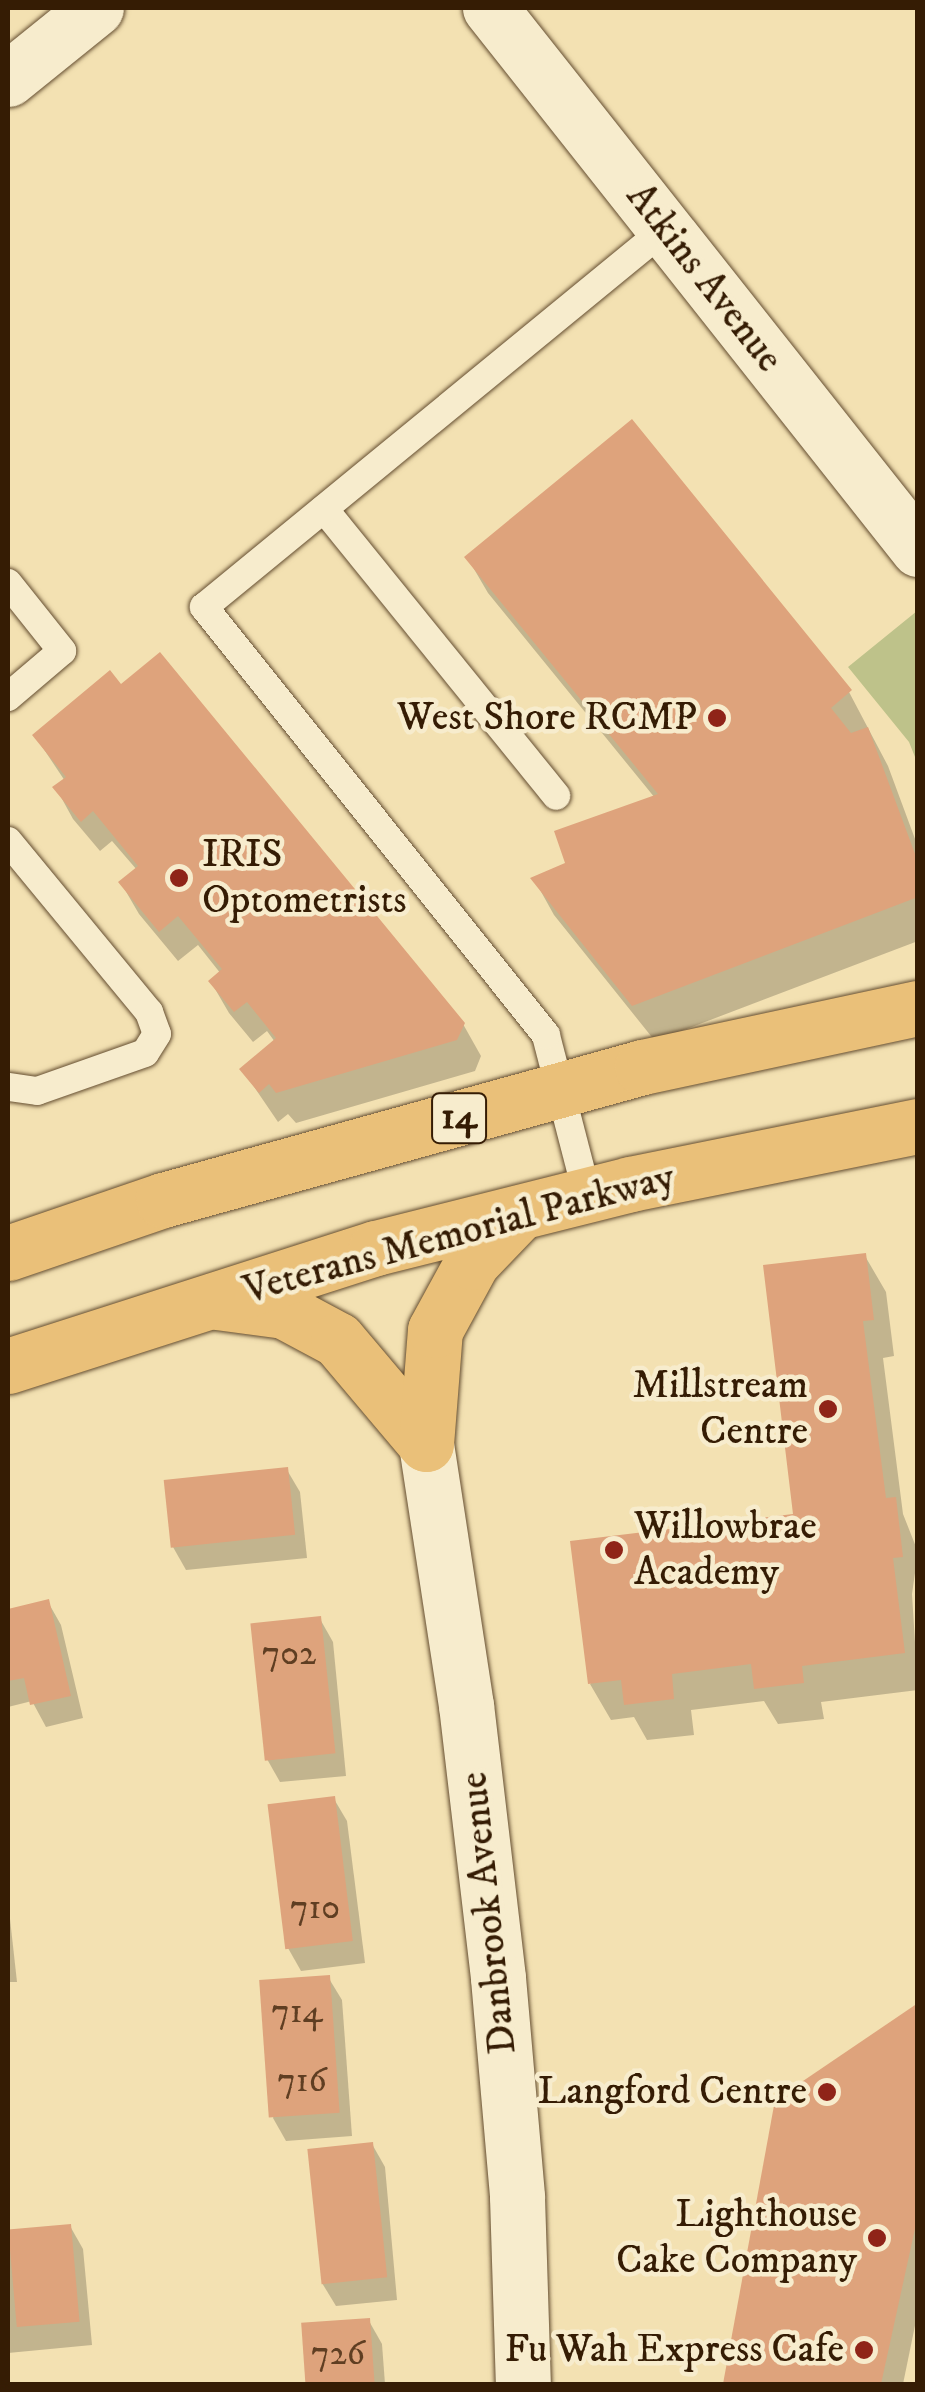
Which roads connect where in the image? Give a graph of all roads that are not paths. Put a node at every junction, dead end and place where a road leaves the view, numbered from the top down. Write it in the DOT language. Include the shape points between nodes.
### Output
graph roads {
  1 [pos="96,8"];
  2 [pos="490,8"];
  3 [pos="8,78"];
  4 [pos="665,230"];
  5 [pos="324,509"];
  6 [pos="918,549"];
  7 [pos="8,583"];
  8 [pos="8,696"];
  9 [pos="556,796"];
  10 [pos="8,841"];
  11 [pos="918,1008"];
  12 [pos="8,1088"];
  13 [pos="563,1089"];
  14 [pos="918,1126"];
  15 [pos="587,1194"];
  16 [pos="520,1212"];
  17 [pos="8,1254"];
  18 [pos="210,1301"];
  19 [pos="8,1366"];
  20 [pos="426,1444"];
  21 [pos="522,2384"];
  1 -- 3 [label="street"];
  2 -- 4 [label="street, Atkins Avenue"];
  4 -- 5 [label="lane"];
  4 -- 6 [label="street, Atkins Avenue"];
  5 -- 9 [label="lane"];
  5 -- 13 [label="lane" via="204,607 546,1034"];
  7 -- 8 [label="lane" via="62,652"];
  10 -- 12 [label="lane" via="149,1012 157,1034 145,1053 37,1092"];
  11 -- 13 [label="main road, 14"];
  13 -- 15 [label="lane"];
  13 -- 17 [label="main road, 14" via="164,1200"];
  14 -- 15 [label="main road, Veterans Memorial Parkway"];
  15 -- 16 [label="main road, Veterans Memorial Parkway"];
  16 -- 18 [label="main road, Veterans Memorial Parkway"];
  16 -- 20 [label="main road" via="472,1262 436,1330"];
  18 -- 19 [label="main road, Veterans Memorial Parkway"];
  18 -- 20 [label="main road" via="284,1311 338,1340"];
  20 -- 21 [label="street, Danbrook Avenue" via="466,1705 501,2012"];
}
